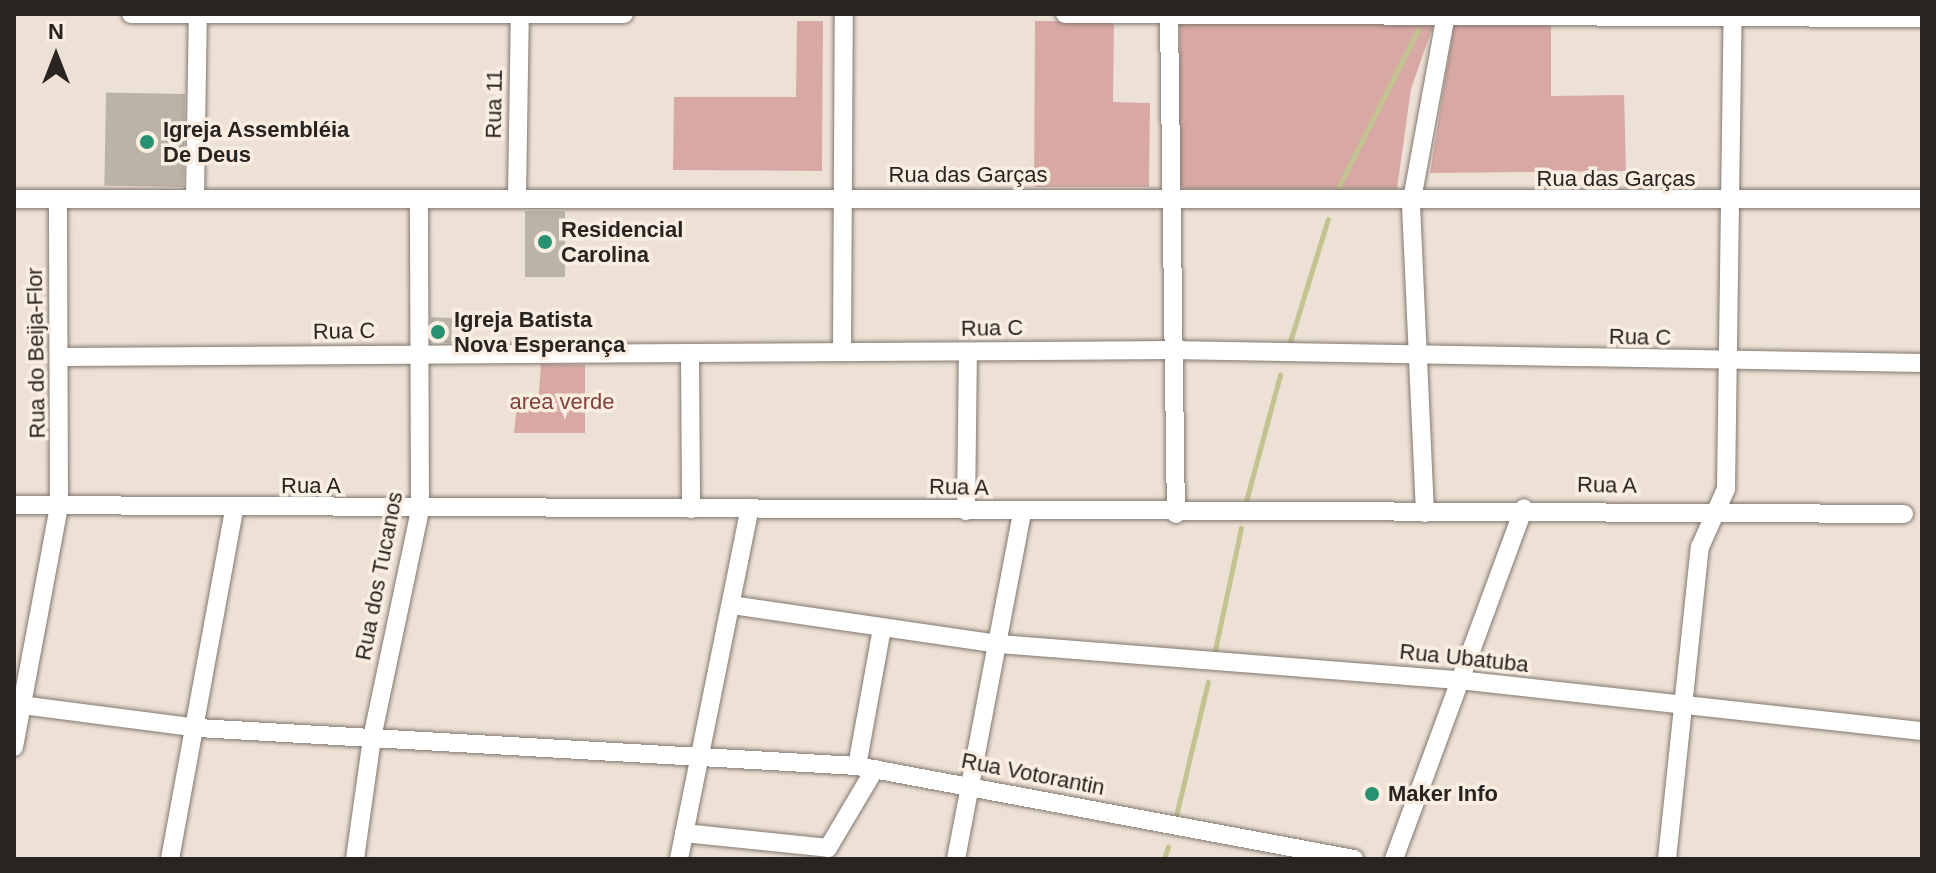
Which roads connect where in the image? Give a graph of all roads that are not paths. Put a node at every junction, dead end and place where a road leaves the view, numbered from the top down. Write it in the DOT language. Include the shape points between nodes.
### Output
graph roads {
  1 [pos="131,14"];
  2 [pos="624,14"];
  3 [pos="844,14"];
  4 [pos="1065,14"];
  5 [pos="198,15"];
  6 [pos="520,15"];
  7 [pos="1169,16"];
  8 [pos="1733,16"];
  9 [pos="1415,17"];
  10 [pos="1922,18"];
  11 [pos="1445,19"];
  12 [pos="195,196"];
  13 [pos="517,196"];
  14 [pos="14,199"];
  15 [pos="846,199"];
  16 [pos="1167,199"];
  17 [pos="1922,199"];
  18 [pos="58,200"];
  19 [pos="419,202"];
  20 [pos="1731,203"];
  21 [pos="1411,205"];
  22 [pos="1170,350"];
  23 [pos="842,352"];
  24 [pos="968,352"];
  25 [pos="421,354"];
  26 [pos="690,355"];
  27 [pos="62,357"];
  28 [pos="1418,357"];
  29 [pos="1728,363"];
  30 [pos="1922,363"];
  31 [pos="14,505"];
  32 [pos="59,506"];
  33 [pos="750,508"];
  34 [pos="1524,508"];
  35 [pos="691,509"];
  36 [pos="234,510"];
  37 [pos="420,511"];
  38 [pos="966,511"];
  39 [pos="1719,511"];
  40 [pos="1022,512"];
  41 [pos="1425,513"];
  42 [pos="1176,514"];
  43 [pos="1904,514"];
  44 [pos="731,605"];
  45 [pos="882,629"];
  46 [pos="999,644"];
  47 [pos="1459,680"];
  48 [pos="18,705"];
  49 [pos="1681,709"];
  50 [pos="198,728"];
  51 [pos="1922,731"];
  52 [pos="372,738"];
  53 [pos="14,747"];
  54 [pos="701,752"];
  55 [pos="866,768"];
  56 [pos="973,788"];
  57 [pos="684,833"];
  58 [pos="170,859"];
  59 [pos="355,859"];
  60 [pos="679,859"];
  61 [pos="956,859"];
  62 [pos="1354,859"];
  63 [pos="1394,859"];
  64 [pos="1667,859"];
  1 -- 5 [label="street"];
  2 -- 6 [label="street"];
  3 -- 15 [label="street"];
  4 -- 7 [label="street"];
  5 -- 6 [label="street"];
  5 -- 12 [label="street"];
  6 -- 13 [label="street, Rua 11"];
  7 -- 9 [label="street"];
  7 -- 16 [label="street"];
  8 -- 10 [label="street"];
  8 -- 11 [label="street"];
  8 -- 20 [label="street"];
  9 -- 11 [label="street"];
  11 -- 21 [label="street"];
  12 -- 18 [label="street, Rua das Garças"];
  12 -- 19 [label="street, Rua das Garças"];
  13 -- 15 [label="street, Rua das Garças"];
  13 -- 19 [label="street, Rua das Garças"];
  14 -- 18 [label="street, Rua das Garças"];
  15 -- 16 [label="street, Rua das Garças"];
  15 -- 23 [label="street"];
  16 -- 21 [label="street, Rua das Garças"];
  16 -- 22 [label="street"];
  17 -- 20 [label="street, Rua das Garças"];
  18 -- 27 [label="street, Rua do Beija-Flor"];
  19 -- 25 [label="street, Rua dos Tucanos"];
  20 -- 21 [label="street, Rua das Garças"];
  20 -- 29 [label="street"];
  21 -- 28 [label="street"];
  22 -- 24 [label="street, Rua C"];
  22 -- 28 [label="street, Rua C"];
  22 -- 42 [label="street"];
  23 -- 24 [label="street, Rua C"];
  23 -- 26 [label="street, Rua C"];
  24 -- 38 [label="street"];
  25 -- 26 [label="street, Rua C"];
  25 -- 27 [label="street, Rua C"];
  25 -- 37 [label="street, Rua dos Tucanos"];
  26 -- 35 [label="street"];
  27 -- 32 [label="street, Rua do Beija-Flor"];
  28 -- 29 [label="street, Rua C"];
  28 -- 41 [label="street"];
  29 -- 30 [label="street, Rua C"];
  29 -- 39 [label="street" via="1726,489"];
  31 -- 32 [label="street, Rua A"];
  32 -- 36 [label="street, Rua A"];
  32 -- 48 [label="street, Rua do Beija-Flor"];
  33 -- 35 [label="street, Rua A"];
  33 -- 38 [label="street, Rua A"];
  33 -- 44 [label="street"];
  34 -- 39 [label="street, Rua A"];
  34 -- 41 [label="street, Rua A"];
  34 -- 47 [label="street"];
  35 -- 37 [label="street, Rua A"];
  36 -- 37 [label="street, Rua A"];
  36 -- 50 [label="street"];
  37 -- 52 [label="street, Rua dos Tucanos"];
  38 -- 40 [label="street, Rua A"];
  39 -- 43 [label="street, Rua A"];
  39 -- 49 [label="street" via="1700,547"];
  40 -- 42 [label="street, Rua A"];
  40 -- 46 [label="street"];
  41 -- 42 [label="street, Rua A"];
  44 -- 45 [label="street, Rua Ubatuba"];
  44 -- 54 [label="street"];
  45 -- 46 [label="street, Rua Ubatuba"];
  45 -- 55 [label="street"];
  46 -- 47 [label="street, Rua Ubatuba"];
  46 -- 56 [label="street"];
  47 -- 49 [label="street, Rua Ubatuba"];
  47 -- 63 [label="street"];
  48 -- 50 [label="street"];
  48 -- 53 [label="street, Rua do Beija-Flor"];
  49 -- 51 [label="street, Rua Ubatuba"];
  49 -- 64 [label="street"];
  50 -- 52 [label="street"];
  50 -- 58 [label="street"];
  52 -- 54 [label="street"];
  52 -- 59 [label="street, Rua dos Tucanos"];
  54 -- 55 [label="street, Rua Votorantin"];
  54 -- 57 [label="street"];
  55 -- 56 [label="street, Rua Votorantin"];
  55 -- 57 [label="street" via="828,848"];
  56 -- 61 [label="street"];
  56 -- 62 [label="street, Rua Votorantin"];
  57 -- 60 [label="street"];
}
